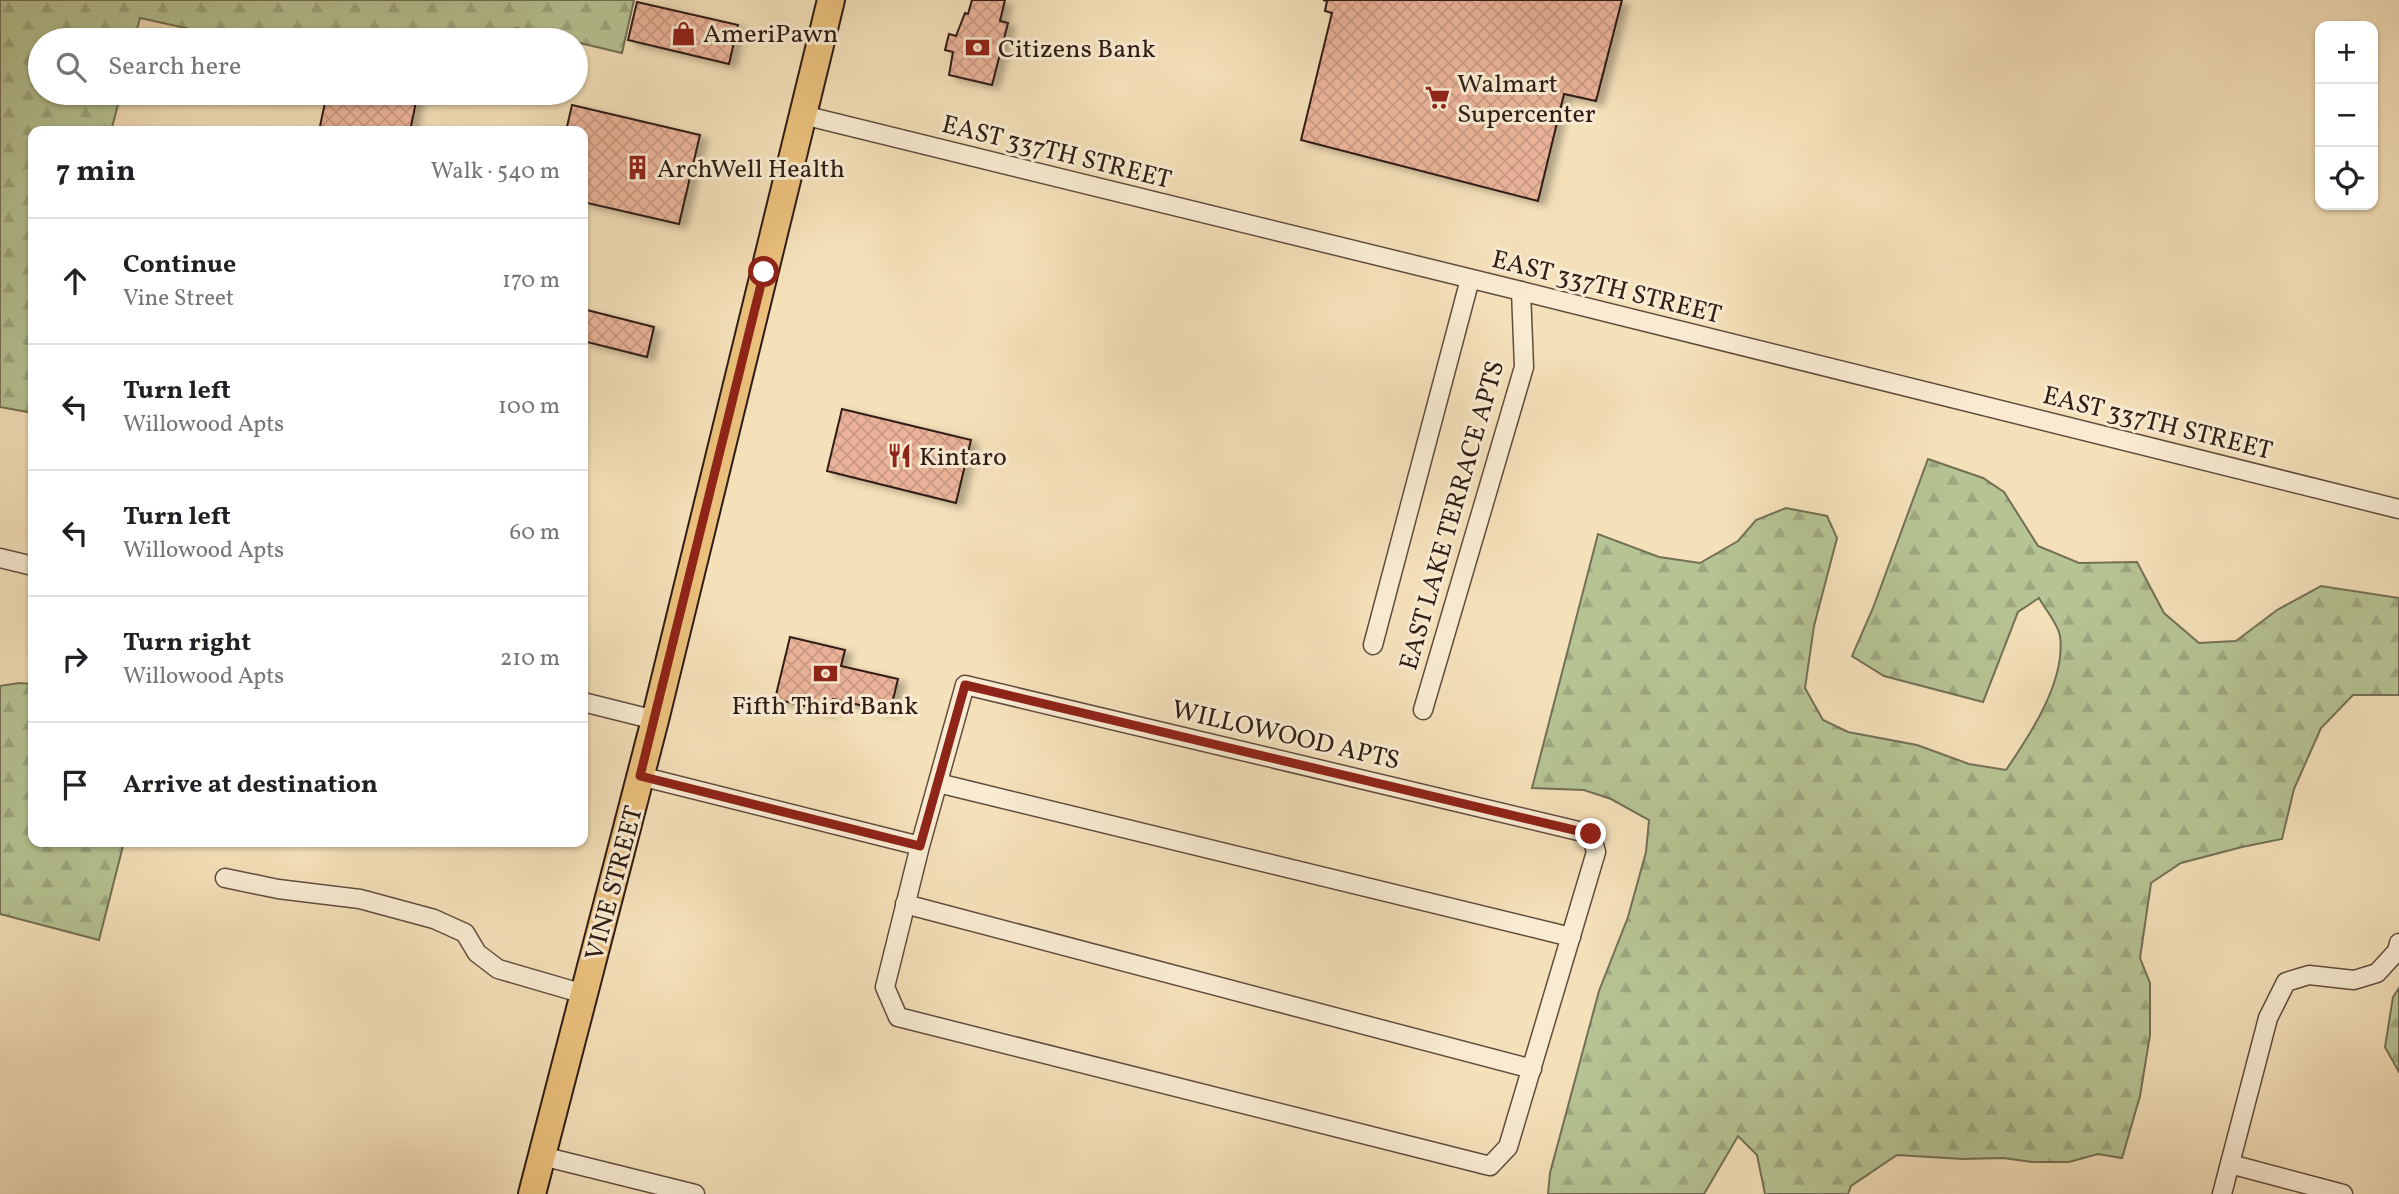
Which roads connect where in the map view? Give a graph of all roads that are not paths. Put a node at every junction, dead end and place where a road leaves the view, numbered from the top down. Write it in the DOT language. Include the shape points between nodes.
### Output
graph roads {
  1 [pos="831,0"];
  2 [pos="803,116"];
  3 [pos="1470,279"];
  4 [pos="1521,291"];
  5 [pos="2399,509"];
  6 [pos="0,558"];
  7 [pos="28,565"];
  8 [pos="1373,645"];
  9 [pos="588,703"];
  10 [pos="1423,710"];
  11 [pos="655,720"];
  12 [pos="640,776"];
  13 [pos="938,783"];
  14 [pos="920,846"];
  15 [pos="225,878"];
  16 [pos="905,904"];
  17 [pos="1571,937"];
  18 [pos="2399,943"];
  19 [pos="584,994"];
  20 [pos="1532,1069"];
  21 [pos="542,1156"];
  22 [pos="2230,1164"];
  23 [pos="532,1194"];
  24 [pos="695,1194"];
  25 [pos="2222,1194"];
  26 [pos="2343,1194"];
  1 -- 2 [label="main road, VINE STREET"];
  2 -- 3 [label="street, EAST 337TH STREET"];
  2 -- 11 [label="main road, VINE STREET"];
  3 -- 4 [label="street, EAST 337TH STREET"];
  3 -- 8 [label="street, EAST LAKE TERRACE APTS"];
  4 -- 5 [label="street, EAST 337TH STREET"];
  4 -- 10 [label="street, EAST LAKE TERRACE APTS" via="1524,367"];
  6 -- 7 [label="street"];
  9 -- 11 [label="street"];
  11 -- 12 [label="main road, VINE STREET"];
  12 -- 14 [label="street"];
  12 -- 19 [label="main road, VINE STREET"];
  13 -- 14 [label="street, WILLOWOOD APTS"];
  13 -- 17 [label="street"];
  13 -- 17 [label="street, WILLOWOOD APTS" via="965,685 1563,827 1591,834 1596,852"];
  14 -- 16 [label="street, WILLOWOOD APTS"];
  15 -- 19 [label="street" via="360,899 434,919 465,933 477,953 498,969"];
  16 -- 20 [label="street"];
  16 -- 20 [label="street, WILLOWOOD APTS" via="885,987 898,1017 1490,1166 1508,1147"];
  17 -- 20 [label="street, WILLOWOOD APTS"];
  18 -- 22 [label="street" via="2377,973 2354,980 2309,975 2286,982 2268,1018"];
  19 -- 21 [label="main road, VINE STREET"];
  21 -- 23 [label="main road, VINE STREET"];
  21 -- 24 [label="street"];
  22 -- 25 [label="street"];
  22 -- 26 [label="street"];
}
